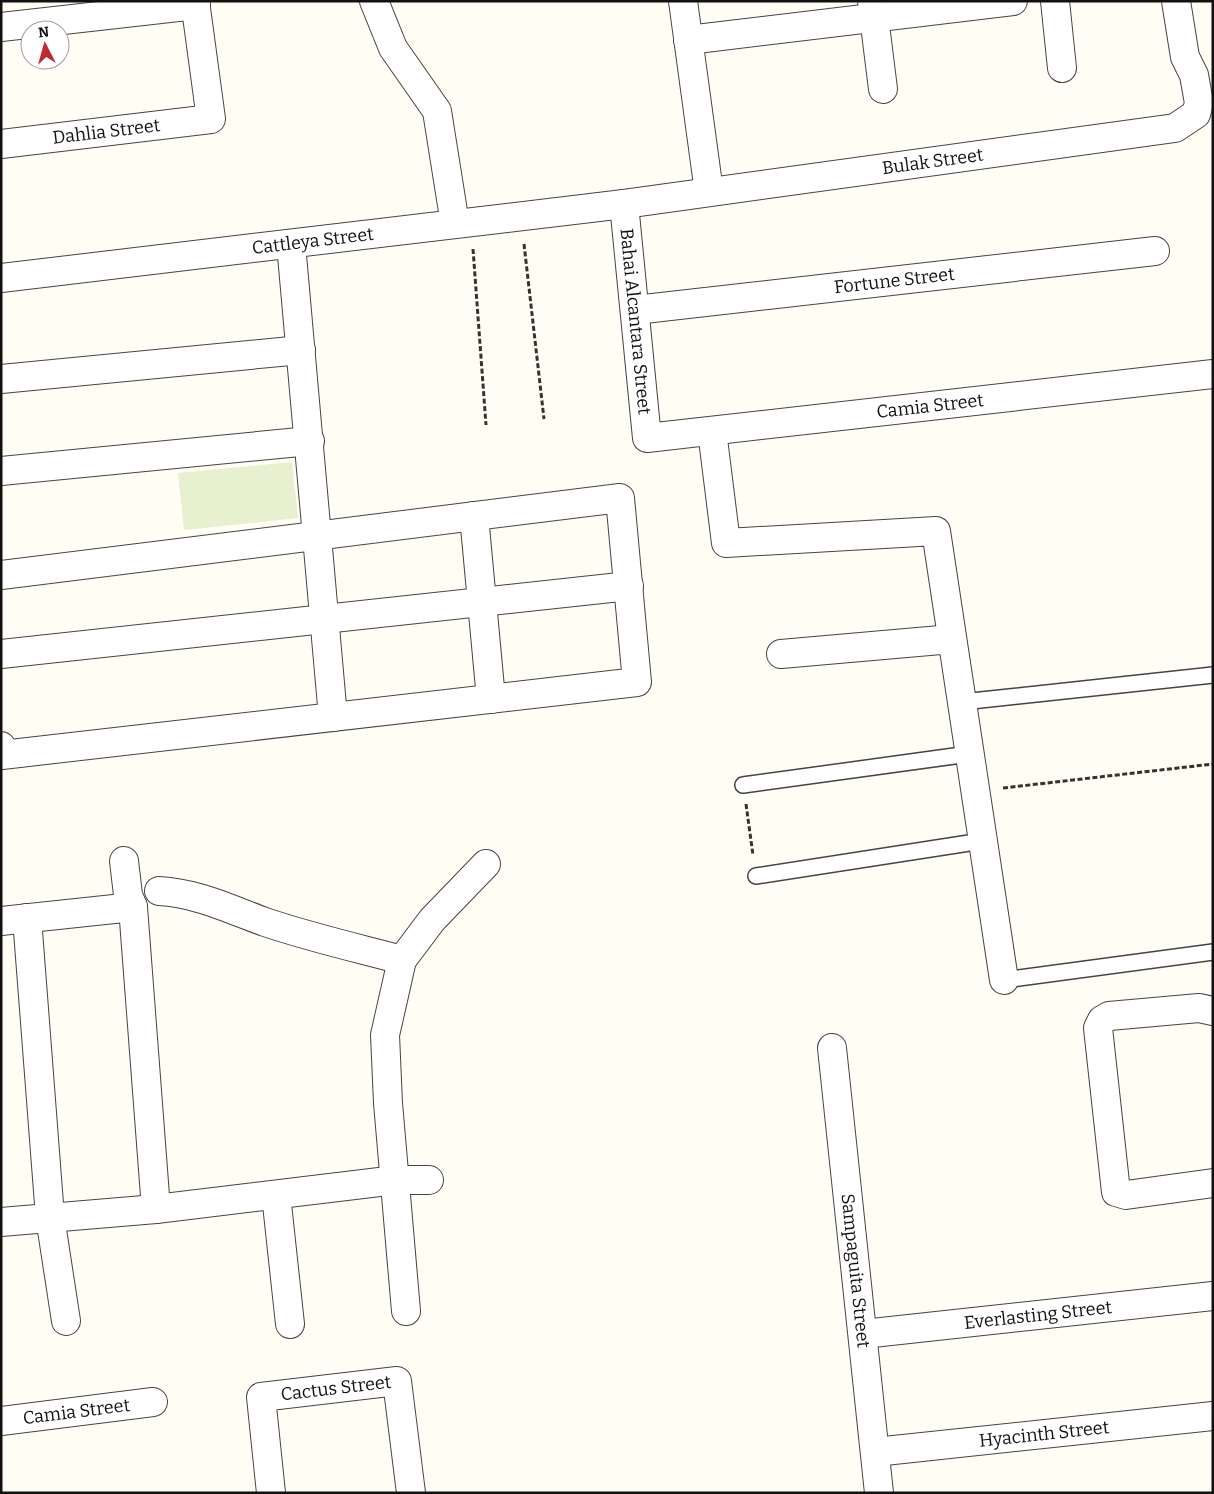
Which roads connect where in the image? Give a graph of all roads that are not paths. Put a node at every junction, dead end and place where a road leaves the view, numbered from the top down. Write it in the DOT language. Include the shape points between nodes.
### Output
graph roads {
  1 [pos="374,1"];
  2 [pos="683,1"];
  3 [pos="1013,1"];
  4 [pos="1055,1"];
  5 [pos="1176,1"];
  6 [pos="195,3"];
  7 [pos="873,10"];
  8 [pos="1,27"];
  9 [pos="688,40"];
  10 [pos="1062,68"];
  11 [pos="1203,69"];
  12 [pos="883,89"];
  13 [pos="1,144"];
  14 [pos="709,192"];
  15 [pos="624,204"];
  16 [pos="463,223"];
  17 [pos="291,244"];
  18 [pos="1155,251"];
  19 [pos="1,278"];
  20 [pos="635,310"];
  21 [pos="301,350"];
  22 [pos="1213,374"];
  23 [pos="1,379"];
  24 [pos="712,431"];
  25 [pos="647,438"];
  26 [pos="310,441"];
  27 [pos="1,471"];
  28 [pos="474,516"];
  29 [pos="318,535"];
  30 [pos="1,575"];
  31 [pos="629,586"];
  32 [pos="482,602"];
  33 [pos="325,620"];
  34 [pos="952,640"];
  35 [pos="1,654"];
  36 [pos="781,654"];
  37 [pos="1213,675"];
  38 [pos="491,699"];
  39 [pos="962,702"];
  40 [pos="333,717"];
  41 [pos="1,746"];
  42 [pos="969,754"];
  43 [pos="743,785"];
  44 [pos="982,841"];
  45 [pos="124,861"];
  46 [pos="486,864"];
  47 [pos="756,876"];
  48 [pos="159,891"];
  49 [pos="133,907"];
  50 [pos="14,920"];
  51 [pos="1213,952"];
  52 [pos="402,960"];
  53 [pos="1004,980"];
  54 [pos="1213,1011"];
  55 [pos="832,1048"];
  56 [pos="396,1180"];
  57 [pos="429,1180"];
  58 [pos="1213,1184"];
  59 [pos="276,1195"];
  60 [pos="156,1209"];
  61 [pos="50,1217"];
  62 [pos="1,1222"];
  63 [pos="1213,1296"];
  64 [pos="406,1311"];
  65 [pos="66,1321"];
  66 [pos="290,1324"];
  67 [pos="863,1334"];
  68 [pos="153,1402"];
  69 [pos="1213,1416"];
  70 [pos="1,1421"];
  71 [pos="875,1452"];
  72 [pos="271,1493"];
  73 [pos="411,1493"];
  74 [pos="880,1493"];
  1 -- 16 [label="street" via="393,48 437,111"];
  2 -- 9 [label="street"];
  3 -- 7 [label="street"];
  4 -- 10 [label="street"];
  5 -- 11 [label="street" via="1185,58"];
  6 -- 8 [label="street"];
  6 -- 13 [label="street, Dahlia Street" via="211,119"];
  7 -- 9 [label="street"];
  7 -- 12 [label="street"];
  9 -- 14 [label="street"];
  11 -- 14 [label="street, Bulak Street" via="1196,114 1175,128"];
  14 -- 15 [label="street, Bulak Street"];
  15 -- 16 [label="street, Cattleya Street"];
  15 -- 20 [label="street, Bahai Alcantara Street"];
  16 -- 17 [label="street, Cattleya Street"];
  17 -- 19 [label="street, Cattleya Street"];
  17 -- 21 [label="street"];
  18 -- 20 [label="street, Fortune Street"];
  20 -- 25 [label="street, Bahai Alcantara Street"];
  21 -- 23 [label="street"];
  21 -- 26 [label="street"];
  22 -- 24 [label="street, Camia Street"];
  24 -- 25 [label="street, Camia Street"];
  24 -- 34 [label="street" via="726,543 936,531"];
  26 -- 27 [label="street"];
  26 -- 29 [label="street"];
  28 -- 29 [label="street"];
  28 -- 31 [label="street" via="620,498"];
  28 -- 32 [label="street"];
  29 -- 30 [label="street"];
  29 -- 33 [label="street"];
  31 -- 32 [label="street"];
  31 -- 38 [label="street" via="637,682"];
  32 -- 33 [label="street"];
  32 -- 38 [label="street"];
  33 -- 35 [label="street"];
  33 -- 40 [label="street"];
  34 -- 36 [label="street"];
  34 -- 39 [label="street"];
  37 -- 39 [label="lane"];
  38 -- 40 [label="street"];
  39 -- 42 [label="street"];
  40 -- 41 [label="street" via="2,755"];
  42 -- 43 [label="lane"];
  42 -- 44 [label="street"];
  44 -- 47 [label="lane"];
  44 -- 53 [label="street"];
  45 -- 49 [label="street" via="128,895"];
  46 -- 52 [label="street" via="432,920"];
  48 -- 52 [label="street" via="183,892 266,922"];
  49 -- 50 [label="street"];
  49 -- 60 [label="street"];
  50 -- 61 [label="street"];
  51 -- 53 [label="lane"];
  52 -- 56 [label="street" via="385,1035"];
  54 -- 58 [label="street" via="1199,1008 1109,1016 1098,1028 1116,1192 1126,1195"];
  55 -- 67 [label="street, Sampaguita Street"];
  56 -- 57 [label="street"];
  56 -- 59 [label="street"];
  56 -- 64 [label="street"];
  59 -- 60 [label="street"];
  59 -- 66 [label="street"];
  60 -- 61 [label="street"];
  61 -- 62 [label="street"];
  61 -- 65 [label="street"];
  63 -- 67 [label="street, Everlasting Street"];
  67 -- 71 [label="street, Sampaguita Street"];
  68 -- 70 [label="street, Camia Street"];
  69 -- 71 [label="street, Hyacinth Street"];
  71 -- 74 [label="street, Sampaguita Street"];
  72 -- 73 [label="street, Cactus Street" via="261,1397 397,1381"];
}
